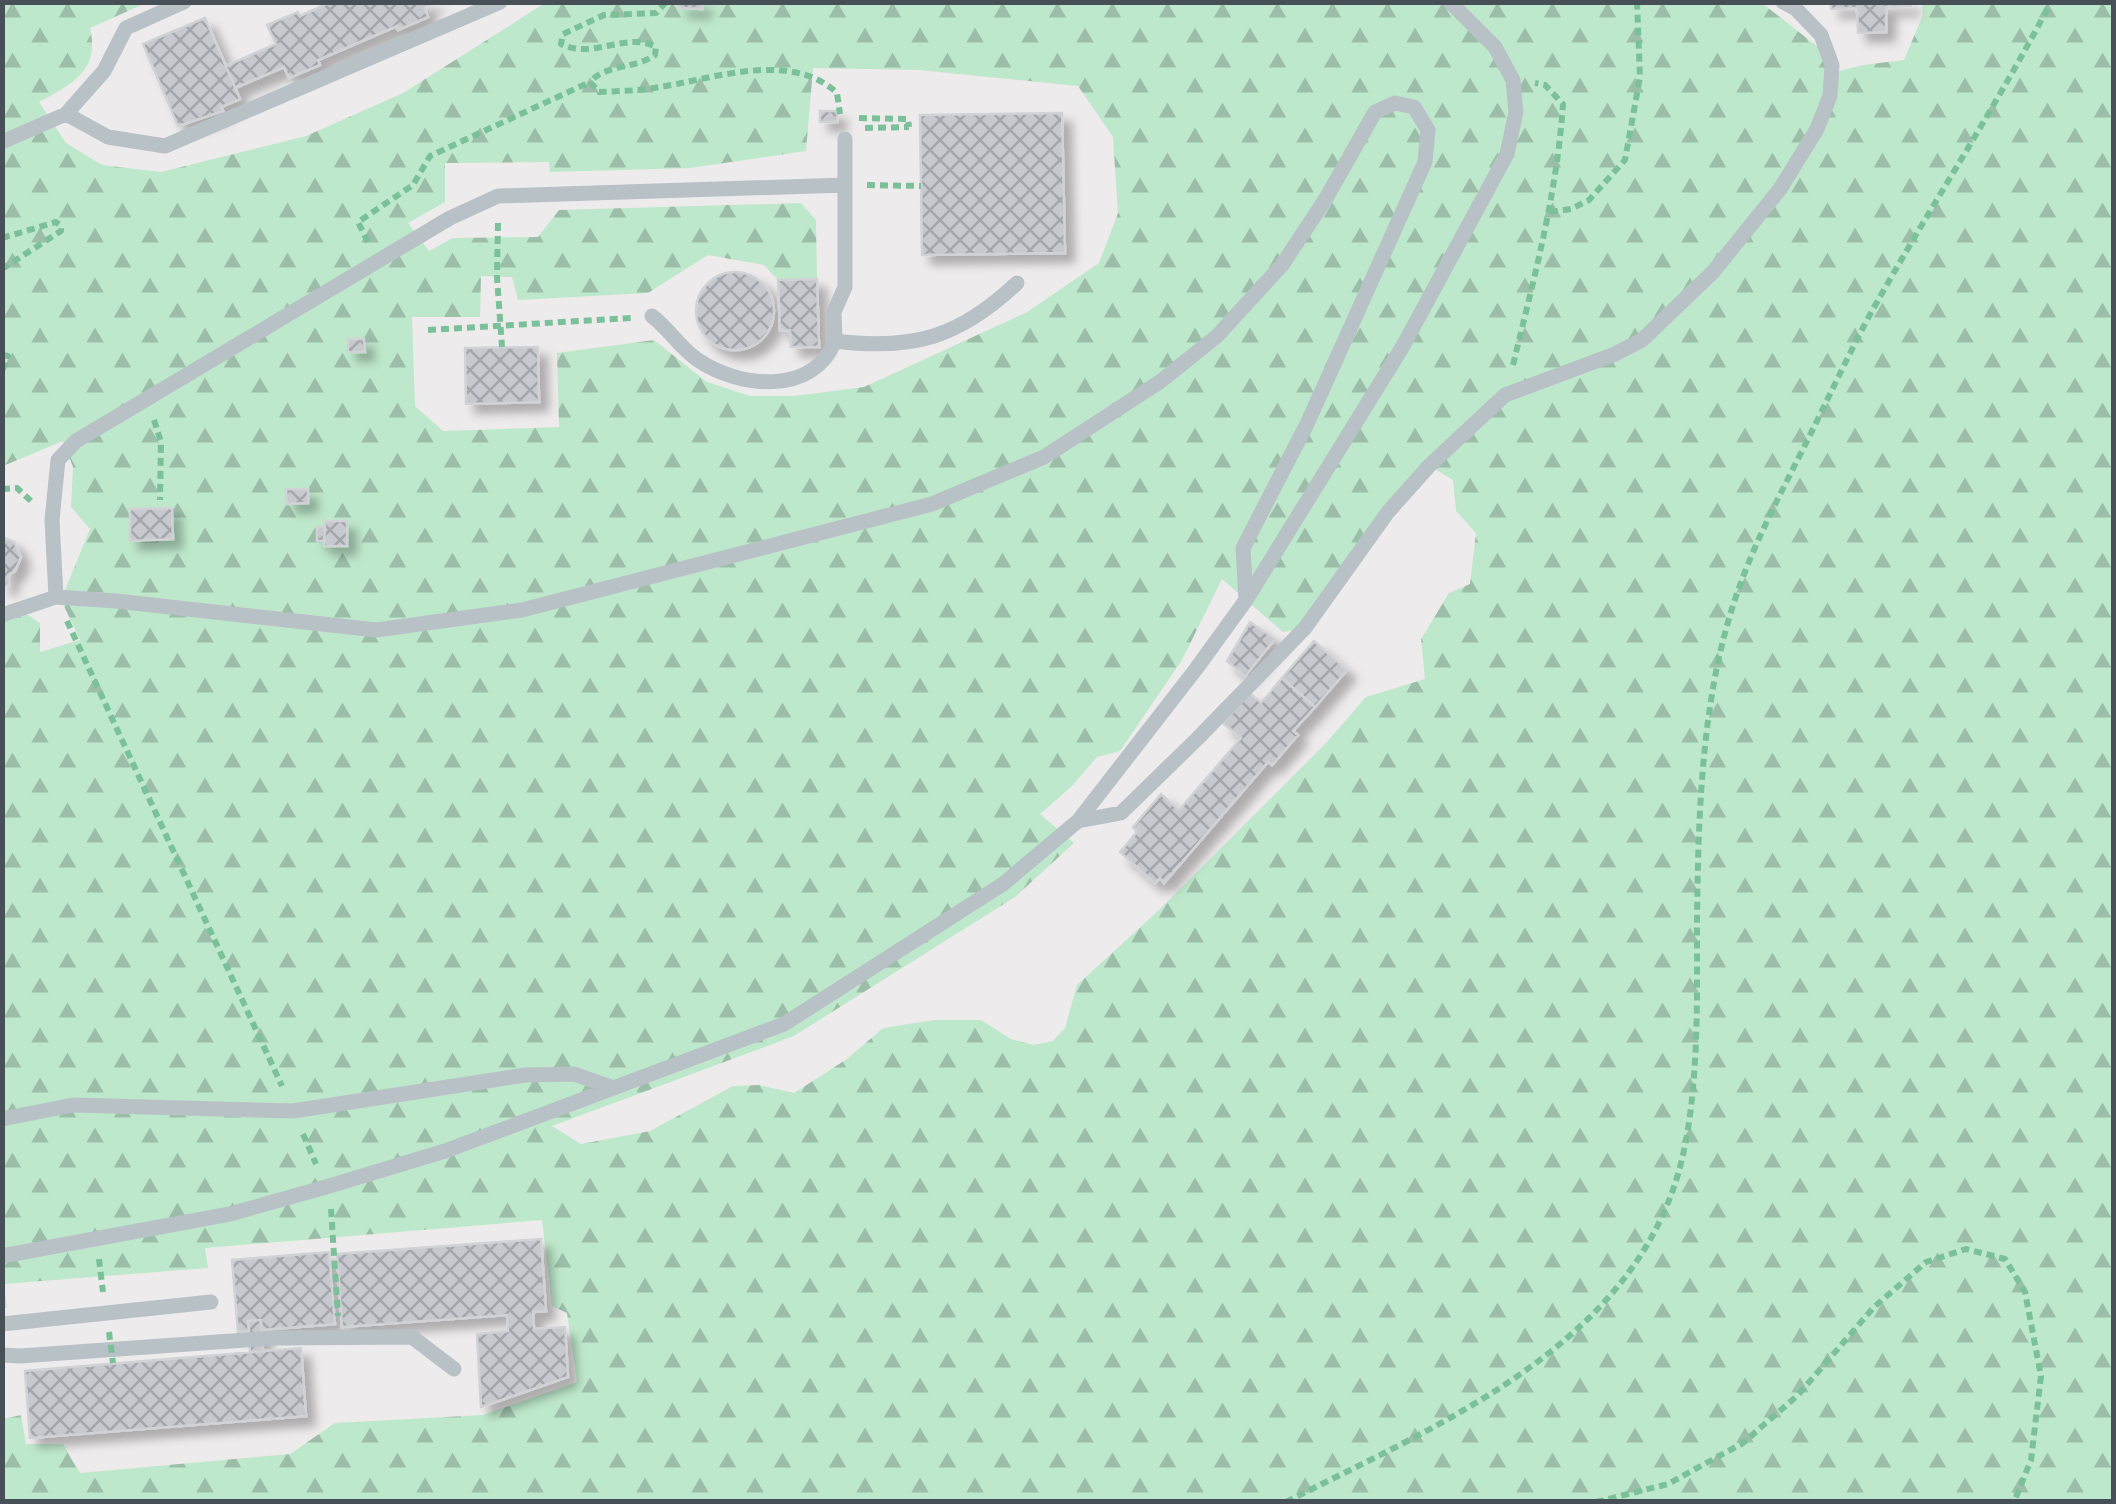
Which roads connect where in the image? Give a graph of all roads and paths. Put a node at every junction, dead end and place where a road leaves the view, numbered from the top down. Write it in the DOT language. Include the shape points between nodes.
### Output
graph roads {
  1 [pos="184,2"];
  2 [pos="500,2"];
  3 [pos="666,2"];
  4 [pos="1450,2"];
  5 [pos="1637,2"];
  6 [pos="1783,2"];
  7 [pos="2051,2"];
  8 [pos="1513,80"];
  9 [pos="590,82"];
  10 [pos="66,114"];
  11 [pos="845,138"];
  12 [pos="2,142"];
  13 [pos="846,185"];
  14 [pos="901,185"];
  15 [pos="921,186"];
  16 [pos="1550,212"];
  17 [pos="2,238"];
  18 [pos="497,238"];
  19 [pos="377,260"];
  20 [pos="2,269"];
  21 [pos="1017,283"];
  22 [pos="652,316"];
  23 [pos="500,327"];
  24 [pos="428,330"];
  25 [pos="836,341"];
  26 [pos="502,347"];
  27 [pos="2,354"];
  28 [pos="2,372"];
  29 [pos="1504,395"];
  30 [pos="154,420"];
  31 [pos="160,500"];
  32 [pos="56,597"];
  33 [pos="1246,600"];
  34 [pos="2,615"];
  35 [pos="1078,821"];
  36 [pos="614,1088"];
  37 [pos="288,1102"];
  38 [pos="2,1119"];
  39 [pos="298,1122"];
  40 [pos="322,1177"];
  41 [pos="331,1198"];
  42 [pos="2,1256"];
  43 [pos="212,1302"];
  44 [pos="337,1304"];
  45 [pos="2,1324"];
  46 [pos="109,1332"];
  47 [pos="2,1354"];
  48 [pos="113,1364"];
  49 [pos="454,1369"];
  50 [pos="1286,1502"];
  51 [pos="1596,1502"];
  52 [pos="2014,1502"];
  1 -- 10 [label="lane" via="126,28 104,71"];
  2 -- 10 [label="lane" via="165,146 108,137"];
  3 -- 9 [label="path" via="656,14 604,15 563,34 561,44 571,49 656,47 646,62 596,74"];
  4 -- 8 [label="lane" via="1495,47"];
  5 -- 16 [label="path" via="1640,77 1625,160 1589,200"];
  6 -- 29 [label="lane" via="1821,35 1832,65 1830,96 1817,128 1780,189 1713,272 1642,340"];
  7 -- 50 [label="path" via="1867,320 1753,551 1730,616 1698,820 1691,1109 1662,1216 1629,1276 1546,1356 1476,1406"];
  8 -- 16 [label="path" via="1544,85 1563,104"];
  8 -- 33 [label="lane" via="1516,112 1507,154 1403,346"];
  9 -- 11 [label="path" via="599,92 654,89 769,70 823,80 837,92 840,118 908,118 909,127 852,128"];
  9 -- 19 [label="path" via="430,156 413,185 358,222"];
  10 -- 12 [label="lane"];
  11 -- 13 [label="lane"];
  13 -- 19 [label="lane" via="498,196"];
  13 -- 25 [label="lane" via="846,287 834,312"];
  14 -- 15 [label="path"];
  16 -- 29 [label="path"];
  17 -- 20 [label="path" via="61,226"];
  18 -- 23 [label="path"];
  19 -- 32 [label="lane" via="76,441 58,460 52,520"];
  21 -- 25 [label="lane" via="986,312 927,340 876,346"];
  22 -- 23 [label="path"];
  22 -- 25 [label="lane" via="694,358 763,384 796,379 829,357"];
  23 -- 24 [label="path"];
  23 -- 26 [label="path"];
  27 -- 28 [label="path" via="8,356"];
  29 -- 35 [label="lane" via="1429,466 1305,628 1197,739 1121,814"];
  30 -- 31 [label="path" via="161,442"];
  32 -- 33 [label="lane" via="376,630 522,610 932,504 1044,457 1217,336 1282,264 1375,112 1395,103 1414,106 1428,130 1425,162 1308,424 1244,548"];
  32 -- 34 [label="lane"];
  32 -- 37 [label="path"];
  33 -- 35 [label="lane"];
  35 -- 36 [label="lane" via="1002,884 784,1024"];
  36 -- 38 [label="lane" via="574,1074 524,1075 293,1110 74,1105"];
  36 -- 42 [label="lane" via="444,1150 230,1214"];
  39 -- 40 [label="path"];
  41 -- 44 [label="path"];
  43 -- 45 [label="lane"];
  46 -- 48 [label="path, bridge"];
  47 -- 49 [label="lane" via="412,1337"];
  51 -- 52 [label="path" via="1668,1484 1744,1443 1798,1395 1874,1307 1926,1262 1966,1249 2004,1259 2025,1292 2040,1376 2031,1460"];
}
